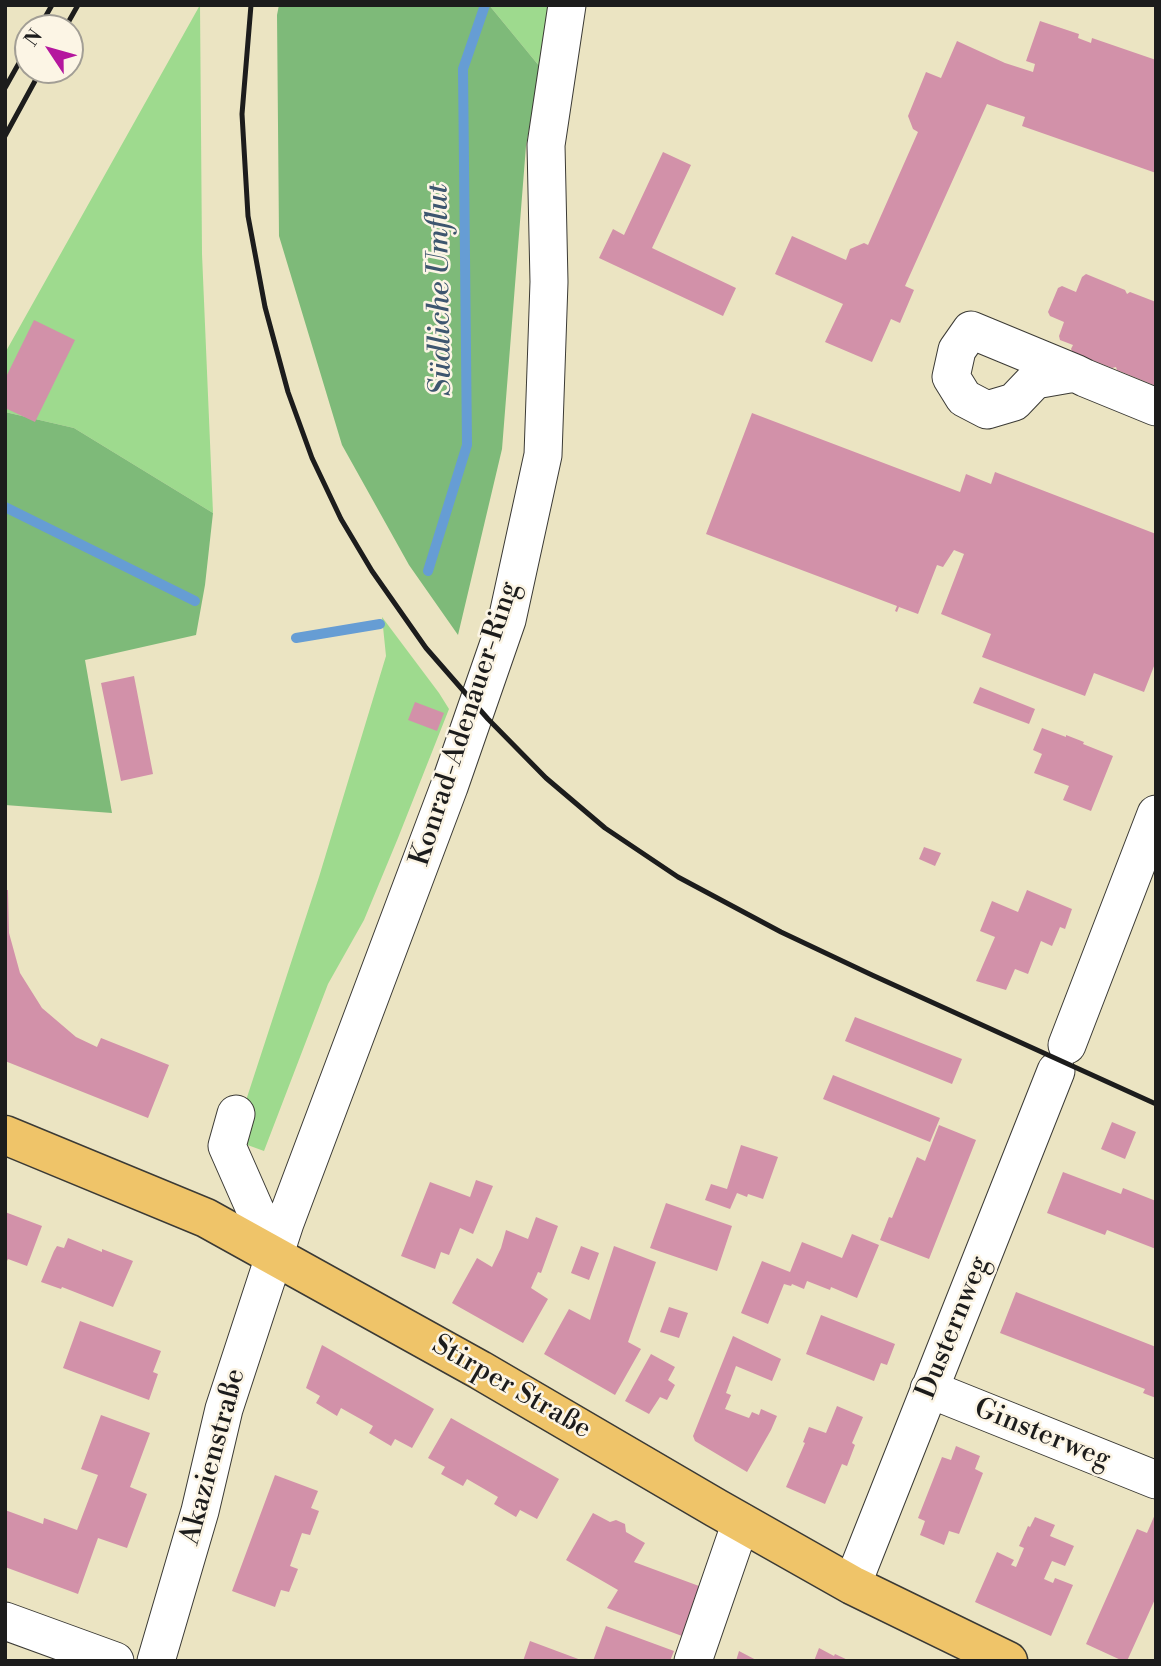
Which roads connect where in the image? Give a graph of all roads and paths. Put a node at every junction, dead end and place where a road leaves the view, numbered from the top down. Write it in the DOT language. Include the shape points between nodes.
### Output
graph roads {
  1 [pos="567,5"];
  2 [pos="1075,373"];
  3 [pos="1156,407"];
  4 [pos="1156,814"];
  5 [pos="236,1114"];
  6 [pos="5,1135"];
  7 [pos="275,1255"];
  8 [pos="929,1389"];
  9 [pos="1156,1480"];
  10 [pos="741,1522"];
  11 [pos="852,1585"];
  12 [pos="5,1621"];
  13 [pos="115,1661"];
  14 [pos="156,1661"];
  15 [pos="693,1661"];
  16 [pos="1008,1661"];
  1 -- 7 [label="street, Konrad-Adenauer-Ring" via="546,145 549,282 543,455 507,620"];
  2 -- 3 [label="street"];
  4 -- 8 [label="street, Dusternweg"];
  5 -- 7 [label="street" via="227,1146"];
  6 -- 7 [label="main road, Stirper Straße" via="206,1217"];
  7 -- 10 [label="main road, Stirper Straße"];
  7 -- 14 [label="street, Akazienstraße" via="224,1409"];
  8 -- 9 [label="street, Ginsterweg"];
  8 -- 11 [label="street, Dusternweg"];
  10 -- 11 [label="main road, Stirper Straße"];
  10 -- 15 [label="street"];
  11 -- 16 [label="main road, Stirper Straße"];
  12 -- 13 [label="street"];
}
